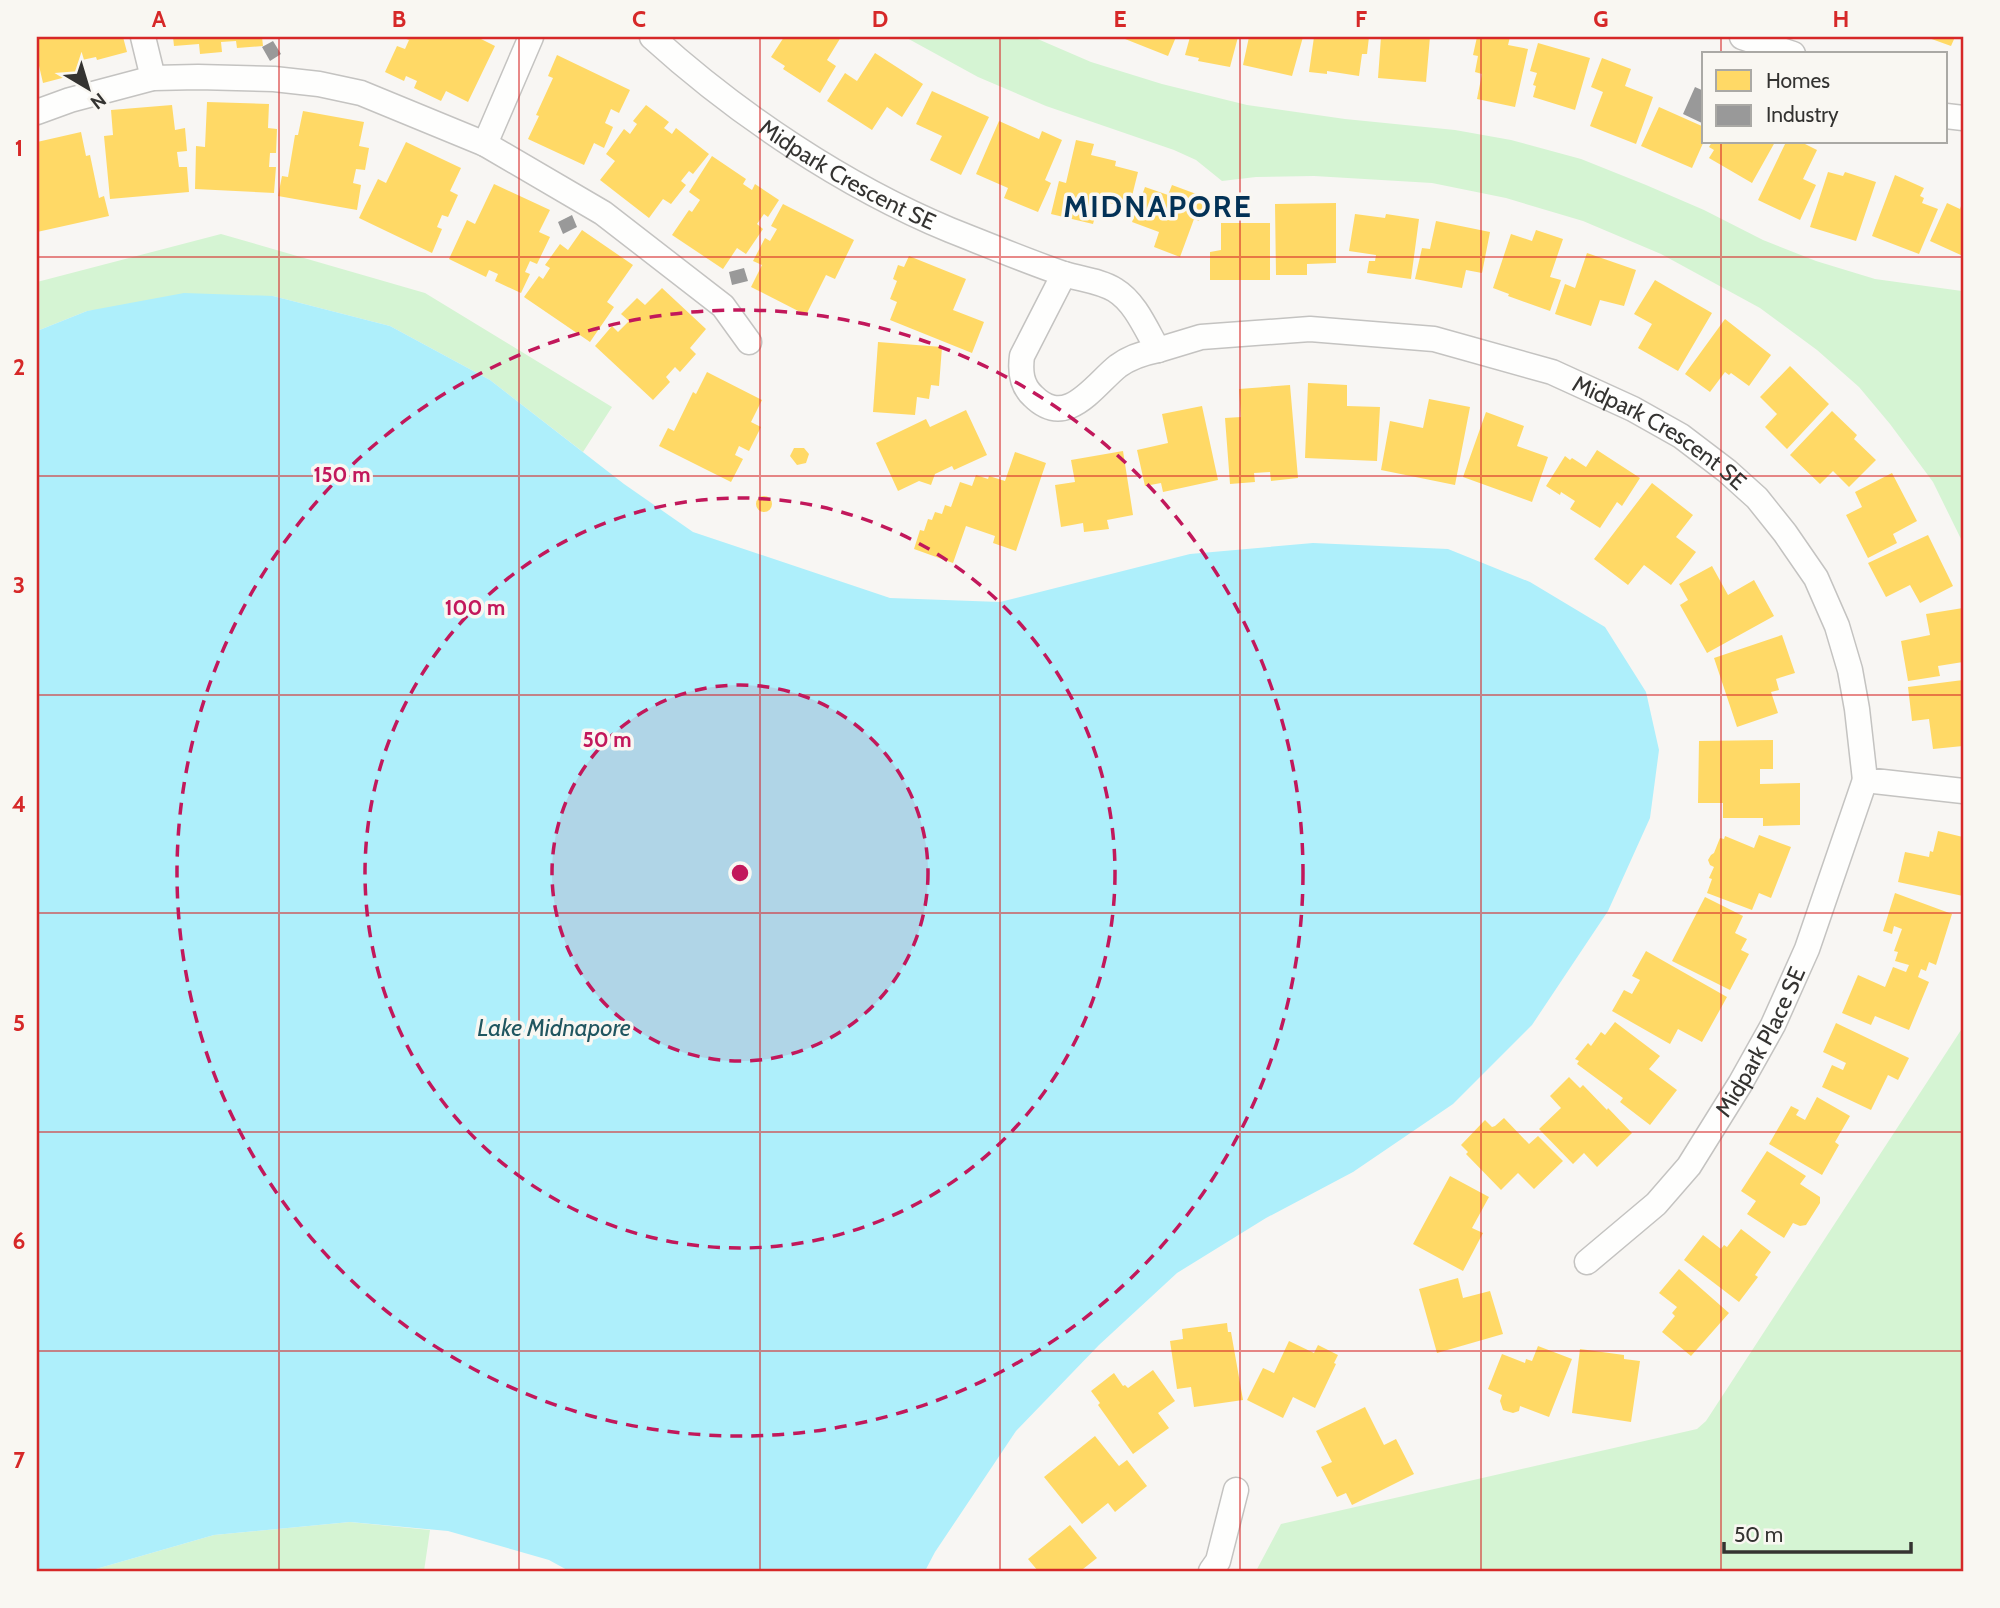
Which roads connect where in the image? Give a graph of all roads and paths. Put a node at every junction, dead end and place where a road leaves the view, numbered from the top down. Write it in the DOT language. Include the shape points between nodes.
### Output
graph roads {
  1 [pos="143,37"];
  2 [pos="531,37"];
  3 [pos="652,37"];
  4 [pos="1742,37"];
  5 [pos="1787,52"];
  6 [pos="153,78"];
  7 [pos="37,112"];
  8 [pos="485,144"];
  9 [pos="1064,274"];
  10 [pos="749,342"];
  11 [pos="1158,349"];
  12 [pos="1865,780"];
  13 [pos="1963,791"];
  14 [pos="1587,1262"];
  15 [pos="1236,1490"];
  16 [pos="1211,1571"];
  1 -- 6 [label="street"];
  2 -- 8 [label="street"];
  3 -- 9 [label="street, Midpark Crescent SE" via="756,121 871,191 946,228"];
  4 -- 5 [label="street"];
  6 -- 7 [label="street"];
  6 -- 8 [label="street" via="274,79 361,93"];
  8 -- 10 [label="street" via="603,213 723,306"];
  9 -- 11 [label="street, Midpark Crescent SE" via="1113,288 1128,299"];
  9 -- 11 [label="street, Midpark Crescent SE" via="1022,356 1022,380 1037,400 1056,407 1076,404 1120,365"];
  11 -- 12 [label="street, Midpark Crescent SE" via="1201,337 1310,329 1434,339 1552,372 1681,436 1757,498 1816,578 1850,670"];
  12 -- 13 [label="street"];
  12 -- 14 [label="street, Midpark Place SE" via="1807,949 1740,1084 1689,1166 1656,1204"];
  15 -- 16 [label="street"];
}
